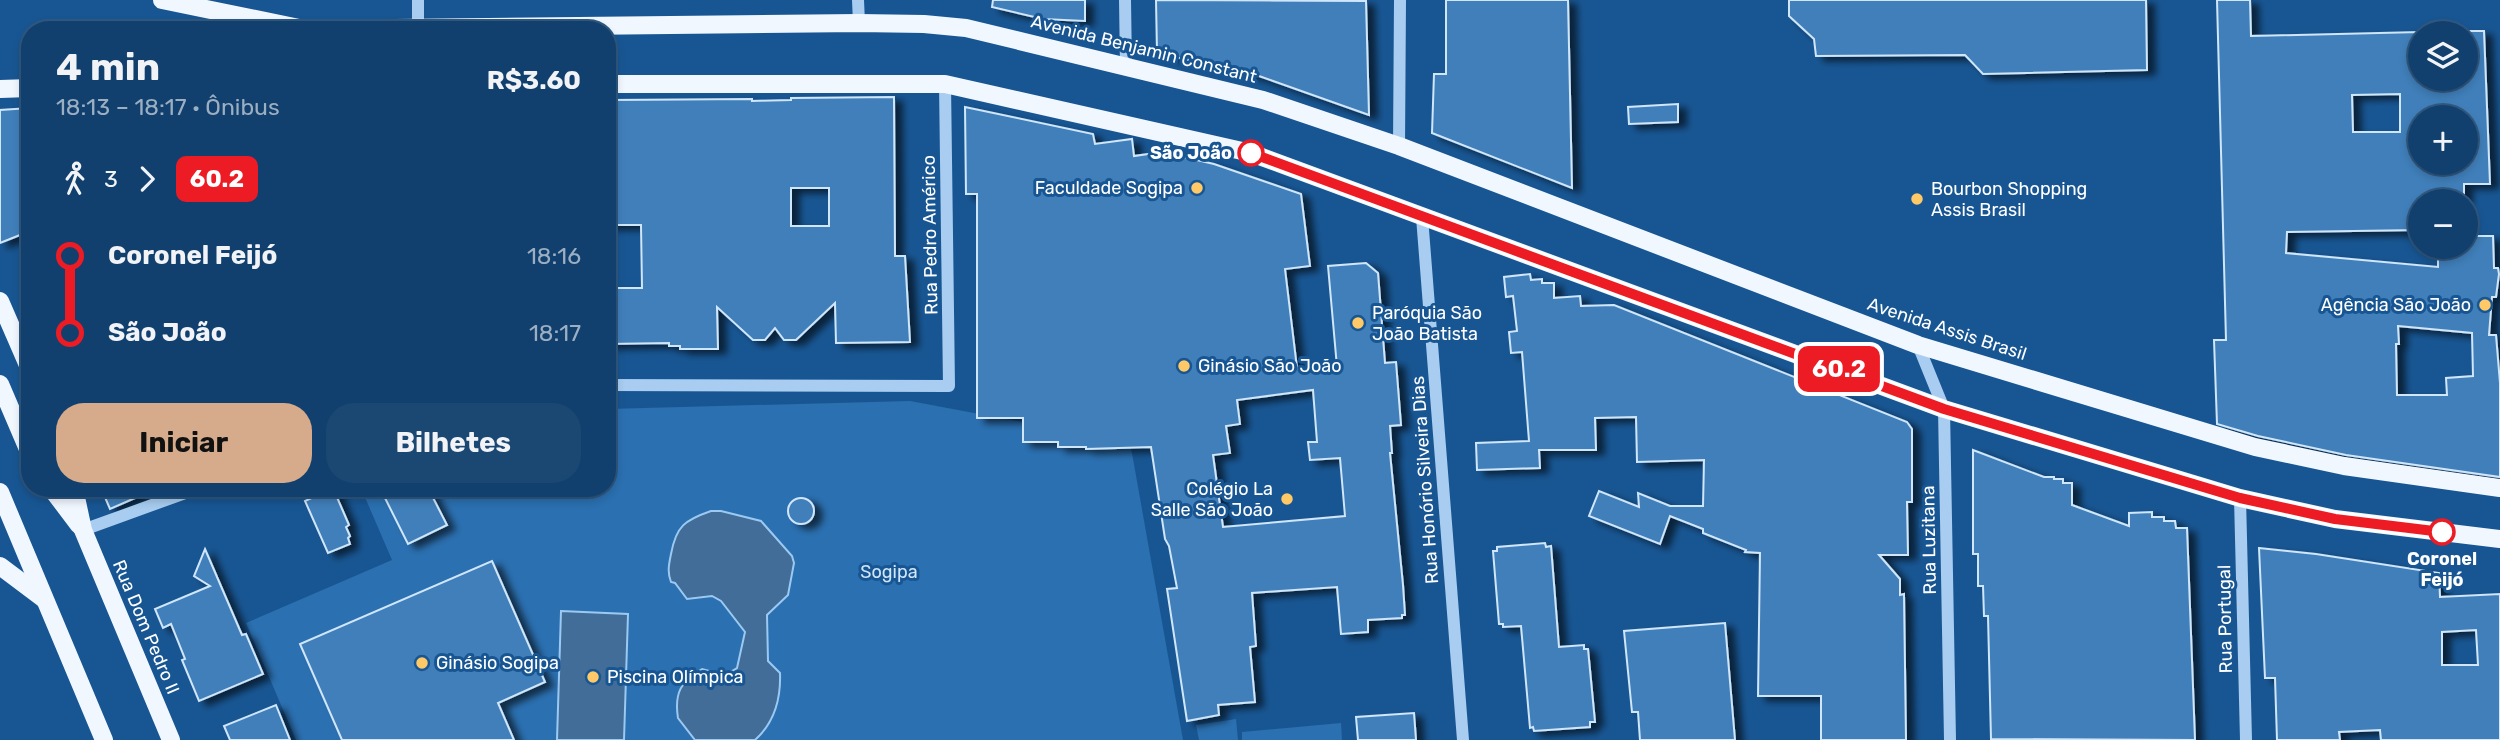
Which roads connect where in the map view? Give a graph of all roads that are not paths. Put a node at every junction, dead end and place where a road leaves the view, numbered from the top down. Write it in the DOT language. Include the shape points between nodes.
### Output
graph roads {
  1 [pos="162,0"];
  2 [pos="418,0"];
  3 [pos="858,0"];
  4 [pos="1125,0"];
  5 [pos="1400,0"];
  6 [pos="265,21"];
  7 [pos="418,21"];
  8 [pos="859,23"];
  9 [pos="616,25"];
  10 [pos="1125,66"];
  11 [pos="616,84"];
  12 [pos="945,84"];
  13 [pos="21,88"];
  14 [pos="0,89"];
  15 [pos="1399,146"];
  16 [pos="1422,217"];
  17 [pos="0,301"];
  18 [pos="1918,345"];
  19 [pos="21,349"];
  20 [pos="0,384"];
  21 [pos="616,385"];
  22 [pos="1944,409"];
  23 [pos="21,433"];
  24 [pos="2500,488"];
  25 [pos="0,492"];
  26 [pos="58,497"];
  27 [pos="76,497"];
  28 [pos="174,497"];
  29 [pos="2240,498"];
  30 [pos="83,530"];
  31 [pos="2500,539"];
  32 [pos="0,566"];
  33 [pos="47,601"];
  34 [pos="104,740"];
  35 [pos="170,740"];
  36 [pos="1463,740"];
  37 [pos="1950,740"];
  38 [pos="2246,740"];
  1 -- 6 [label="main road, Avenida Benjamin Constant"];
  2 -- 7 [label="street"];
  3 -- 8 [label="street"];
  4 -- 10 [label="street"];
  5 -- 15 [label="street"];
  8 -- 9 [label="main road, Avenida Benjamin Constant"];
  8 -- 10 [label="main road, Avenida Benjamin Constant" via="966,28"];
  10 -- 15 [label="main road, Avenida Benjamin Constant" via="1263,100"];
  11 -- 12 [label="main road"];
  12 -- 16 [label="main road" via="1251,153"];
  12 -- 21 [label="street, Rua Pedro Américo" via="949,386"];
  13 -- 14 [label="main road"];
  15 -- 18 [label="main road, Avenida Assis Brasil"];
  16 -- 22 [label="main road"];
  16 -- 36 [label="street, Rua Honório Silveira Dias"];
  17 -- 19 [label="main road"];
  18 -- 22 [label="street, Rua Luzitana"];
  18 -- 24 [label="main road, Avenida Assis Brasil" via="2255,447 2344,466"];
  20 -- 23 [label="main road"];
  22 -- 29 [label="main road"];
  22 -- 37 [label="street, Rua Luzitana"];
  25 -- 33 [label="main road"];
  26 -- 30 [label="main road, Rua Dom Pedro II"];
  27 -- 30 [label="main road, Rua Dom Pedro II"];
  28 -- 30 [label="street"];
  29 -- 31 [label="main road" via="2335,519"];
  29 -- 38 [label="street, Rua Portugal"];
  30 -- 35 [label="main road, Rua Dom Pedro II"];
  32 -- 33 [label="main road"];
  33 -- 34 [label="main road"];
}
